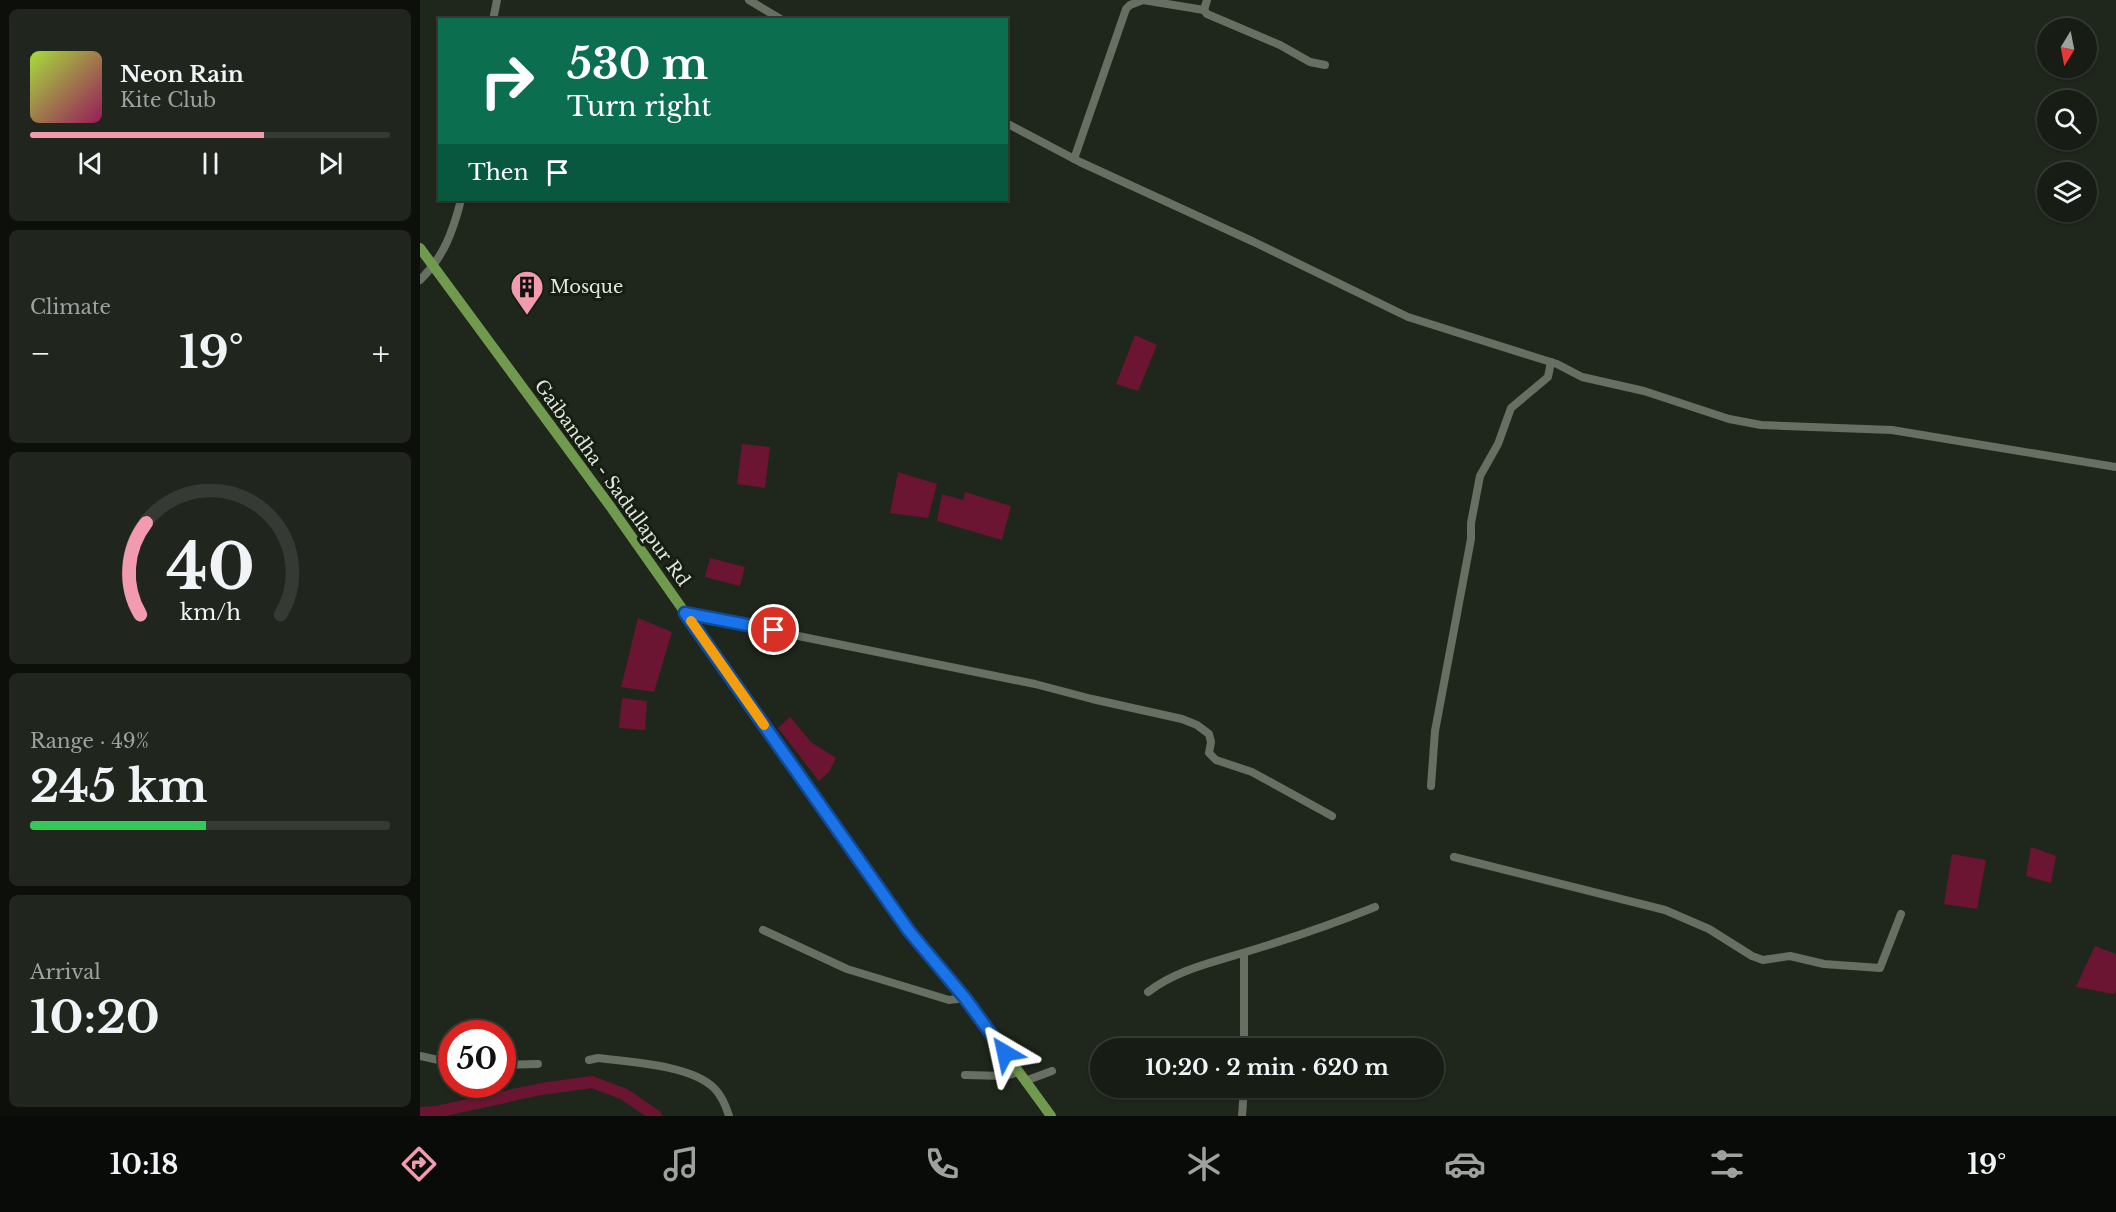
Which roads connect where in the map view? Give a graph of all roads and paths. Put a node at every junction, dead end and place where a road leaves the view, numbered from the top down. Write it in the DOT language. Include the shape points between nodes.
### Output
graph roads {
  1 [pos="497,0"];
  2 [pos="1143,0"];
  3 [pos="1207,0"];
  4 [pos="753,1"];
  5 [pos="1204,10"];
  6 [pos="493,18"];
  7 [pos="779,18"];
  8 [pos="1325,65"];
  9 [pos="1008,124"];
  10 [pos="1074,159"];
  11 [pos="461,201"];
  12 [pos="420,248"];
  13 [pos="434,267"];
  14 [pos="420,280"];
  15 [pos="1551,362"];
  16 [pos="2116,467"];
  17 [pos="685,613"];
  18 [pos="1431,786"];
  19 [pos="1332,816"];
  20 [pos="1454,857"];
  21 [pos="1375,907"];
  22 [pos="1901,914"];
  23 [pos="764,930"];
  24 [pos="1244,953"];
  25 [pos="1148,992"];
  26 [pos="965,998"];
  27 [pos="1244,1038"];
  28 [pos="420,1056"];
  29 [pos="438,1060"];
  30 [pos="589,1060"];
  31 [pos="538,1064"];
  32 [pos="516,1065"];
  33 [pos="1052,1071"];
  34 [pos="965,1075"];
  35 [pos="1022,1076"];
  36 [pos="1243,1098"];
  37 [pos="729,1116"];
  38 [pos="1051,1116"];
  39 [pos="1242,1116"];
  1 -- 6 [label="street"];
  2 -- 5 [label="street"];
  2 -- 10 [label="street" via="1126,9"];
  3 -- 5 [label="street"];
  4 -- 7 [label="street"];
  5 -- 8 [label="street" via="1310,62"];
  9 -- 10 [label="street"];
  10 -- 15 [label="street" via="1408,317"];
  11 -- 13 [label="street" via="453,230"];
  12 -- 13 [label="main road, Gaibandha - Sadullapur Rd"];
  13 -- 14 [label="street"];
  13 -- 17 [label="main road, Gaibandha - Sadullapur Rd"];
  15 -- 16 [label="street" via="1582,377 1761,425 1892,430"];
  15 -- 18 [label="street" via="1548,377 1512,408 1480,476 1435,731"];
  17 -- 19 [label="street" via="991,674 1182,719 1209,734 1209,753 1216,760 1252,772"];
  17 -- 26 [label="main road, Gaibandha - Sadullapur Rd" via="909,931"];
  20 -- 22 [label="street" via="1665,910 1709,929 1762,960 1790,956 1824,964 1880,968"];
  21 -- 24 [label="street"];
  23 -- 26 [label="street" via="847,969 949,1000"];
  24 -- 25 [label="street" via="1191,968"];
  24 -- 27 [label="street"];
  26 -- 35 [label="main road, Gaibandha - Sadullapur Rd"];
  28 -- 29 [label="street"];
  30 -- 37 [label="street" via="682,1070 713,1086 724,1100"];
  31 -- 32 [label="street"];
  33 -- 35 [label="street"];
  34 -- 35 [label="street"];
  35 -- 38 [label="main road, Gaibandha - Sadullapur Rd"];
  36 -- 39 [label="street"];
}
